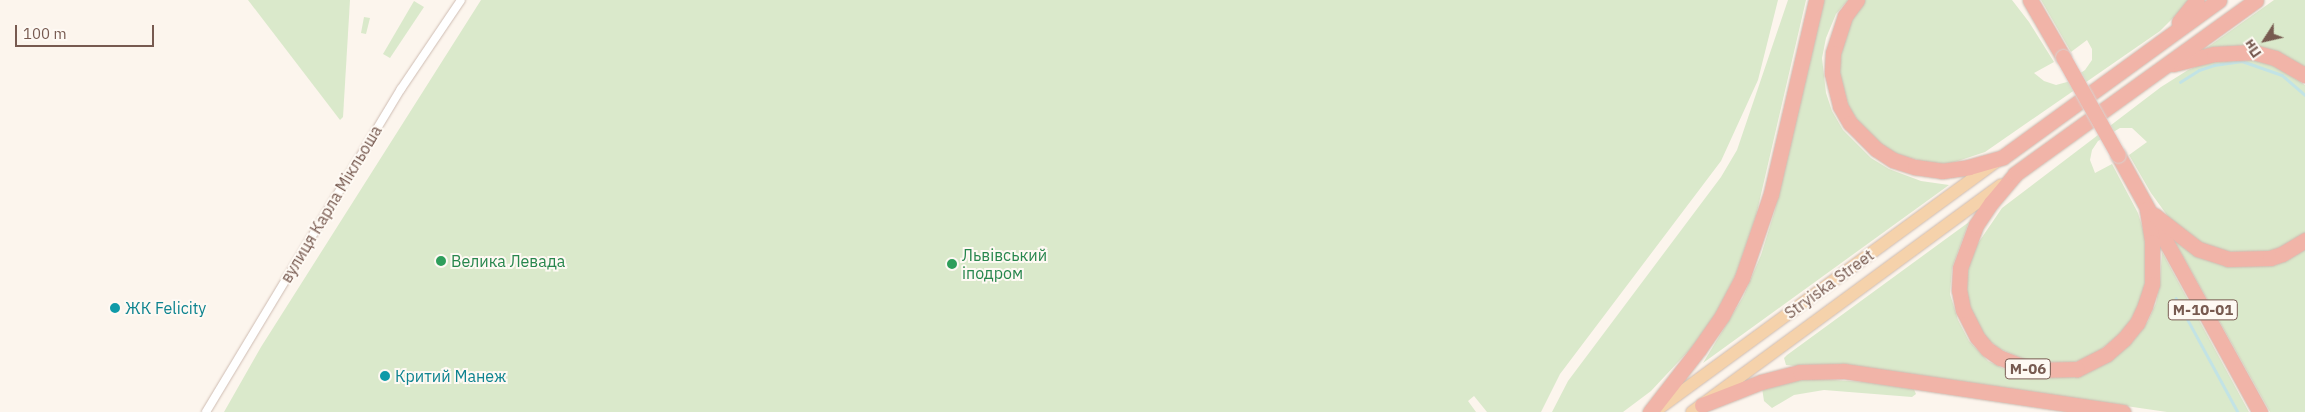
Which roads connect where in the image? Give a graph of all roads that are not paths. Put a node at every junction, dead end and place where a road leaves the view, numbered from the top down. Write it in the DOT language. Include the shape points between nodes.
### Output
graph roads {
  1 [pos="461,0"];
  2 [pos="1816,0"];
  3 [pos="1857,0"];
  4 [pos="2197,0"];
  5 [pos="2220,0"];
  6 [pos="2256,0"];
  7 [pos="2030,1"];
  8 [pos="2153,48"];
  9 [pos="2162,67"];
  10 [pos="2305,75"];
  11 [pos="2003,157"];
  12 [pos="2015,174"];
  13 [pos="2147,209"];
  14 [pos="2305,240"];
  15 [pos="1697,409"];
  16 [pos="206,412"];
  17 [pos="1650,412"];
  18 [pos="1654,412"];
  19 [pos="2123,412"];
  20 [pos="2260,412"];
  1 -- 16 [label="street, вулиця Карла Мікльоша" via="401,89"];
  2 -- 17 [label="highway" via="1771,194 1742,278 1722,316"];
  3 -- 11 [label="highway" via="1837,35 1832,53 1832,73 1840,106 1861,138 1893,160 1914,168 1942,171"];
  4 -- 8 [label="highway"];
  5 -- 8 [label="highway"];
  6 -- 9 [label="highway, М-06"];
  7 -- 13 [label="highway, М-06, bridge"];
  8 -- 11 [label="highway"];
  9 -- 10 [label="highway" via="2214,54 2252,52 2275,58"];
  9 -- 12 [label="highway, М-06"];
  11 -- 18 [label="main road, Stryiska Street"];
  12 -- 13 [label="highway, М-06" via="1976,225 1960,268 1959,290 1968,324 1987,349 2013,364 2032,370 2077,368 2093,363 2124,339 2137,323 2152,284 2152,242"];
  12 -- 15 [label="main road"];
  13 -- 14 [label="highway" via="2198,249 2228,259 2270,258"];
  13 -- 20 [label="highway, М-10-01"];
  15 -- 19 [label="highway" via="1761,382 1792,374 1844,371"];
}
